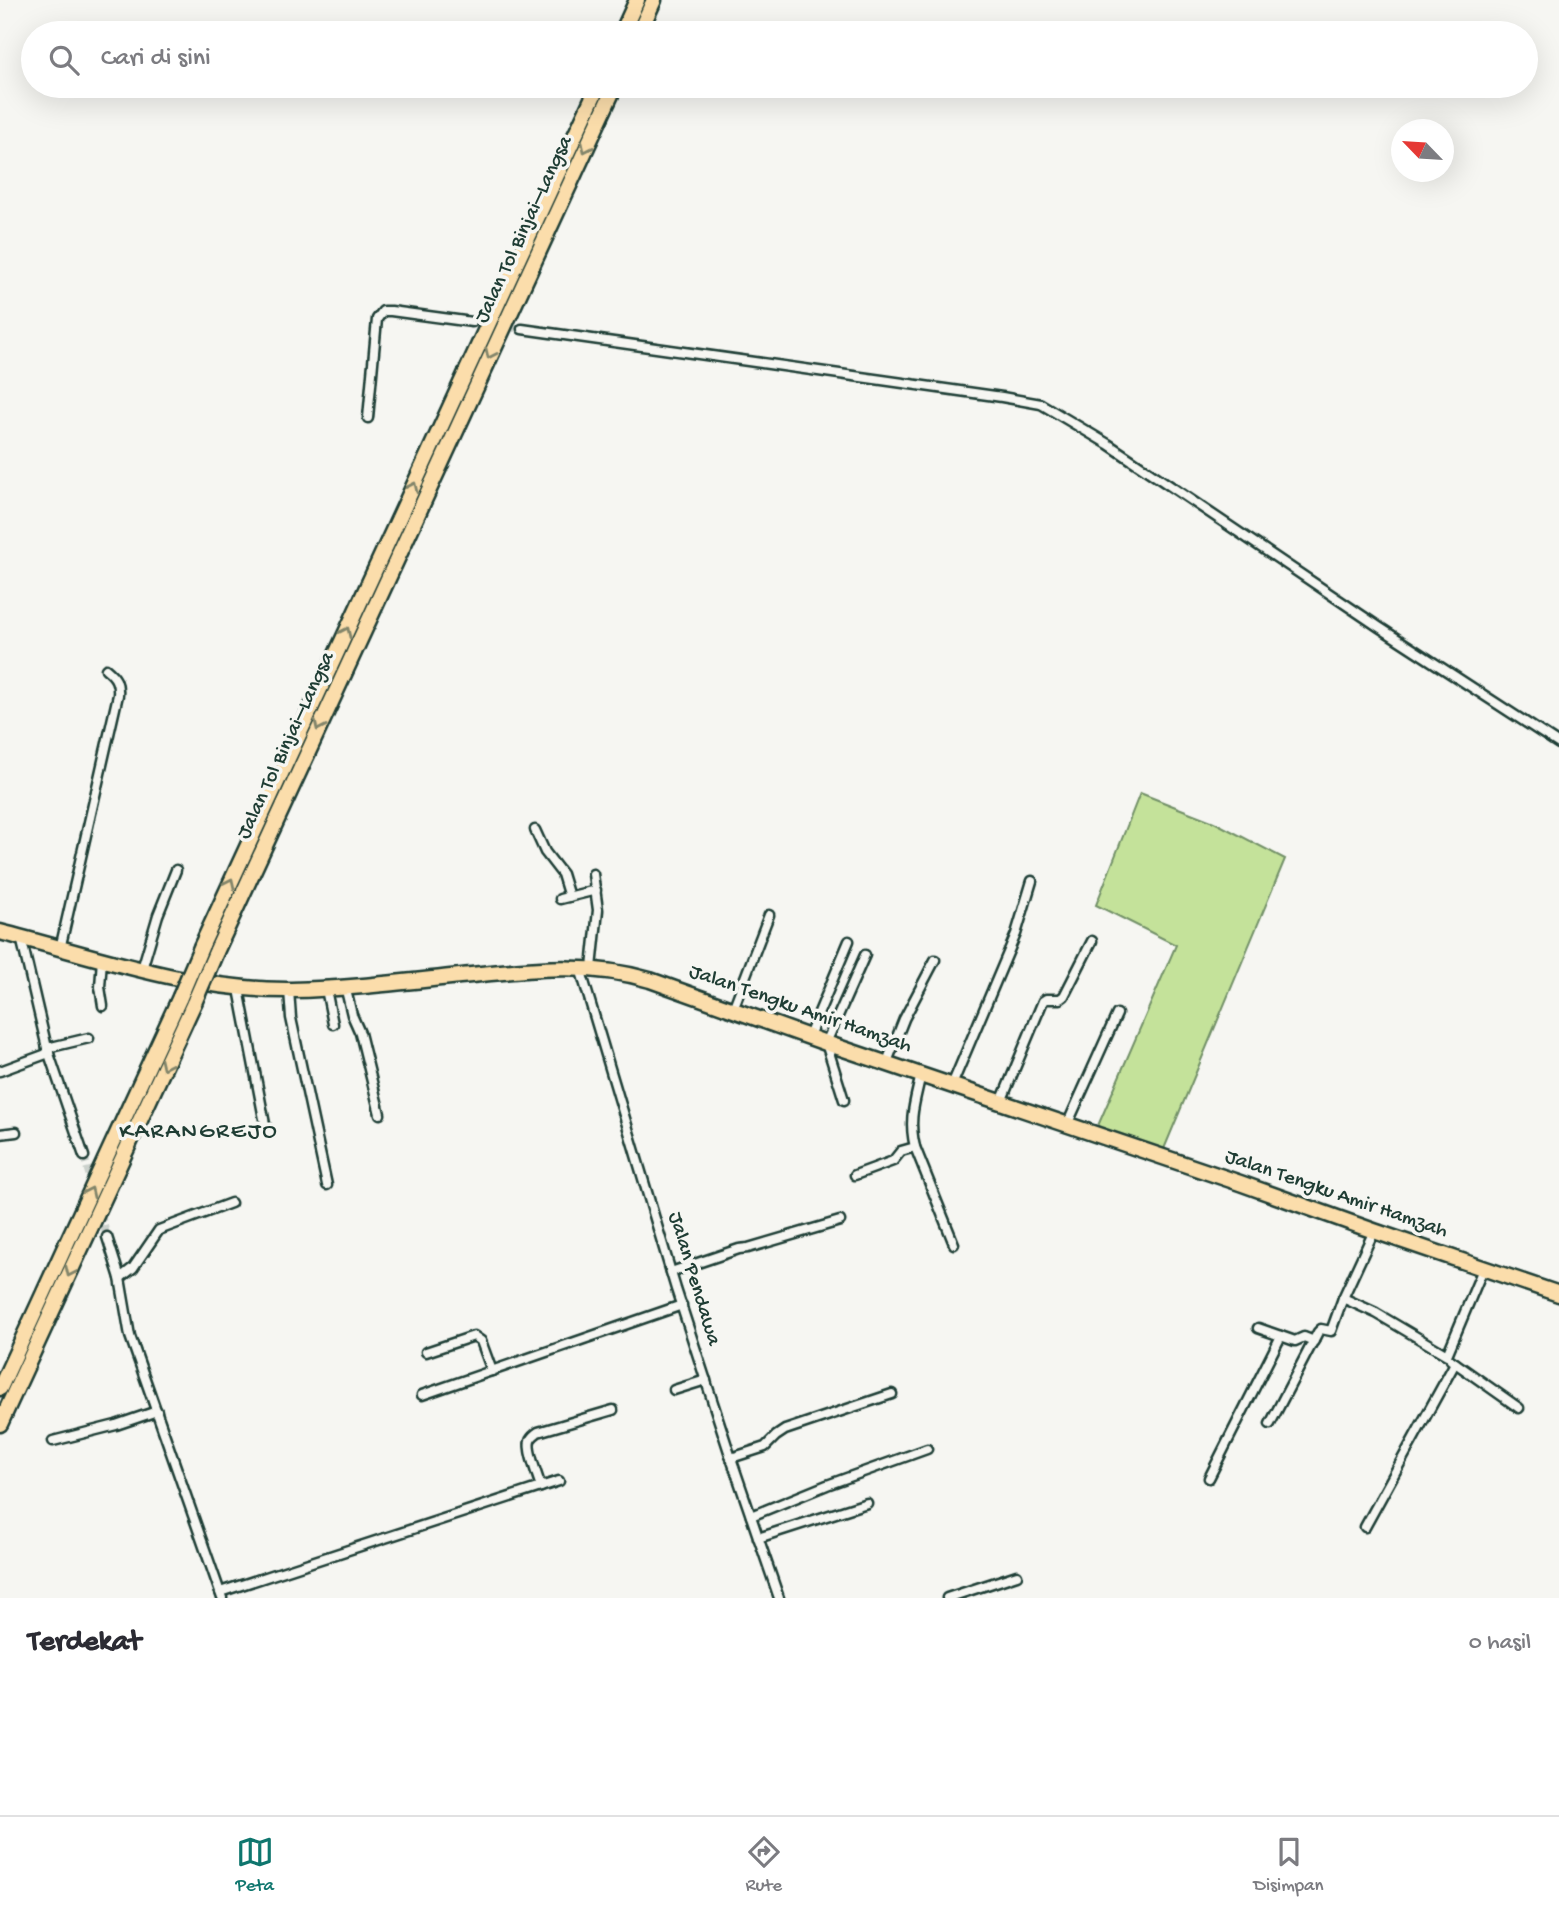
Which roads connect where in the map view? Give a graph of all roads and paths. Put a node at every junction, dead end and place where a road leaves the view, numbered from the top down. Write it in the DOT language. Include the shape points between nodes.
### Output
graph roads {
  1 [pos="638,0"];
  2 [pos="654,0"];
  3 [pos="628,21"];
  4 [pos="644,21"];
  5 [pos="592,98"];
  6 [pos="609,98"];
  7 [pos="472,322"];
  8 [pos="522,329"];
  9 [pos="368,418"];
  10 [pos="372,593"];
  11 [pos="106,669"];
  12 [pos="1559,744"];
  13 [pos="535,830"];
  14 [pos="176,870"];
  15 [pos="593,874"];
  16 [pos="1032,881"];
  17 [pos="596,890"];
  18 [pos="769,915"];
  19 [pos="0,932"];
  20 [pos="21,937"];
  21 [pos="1092,940"];
  22 [pos="849,941"];
  23 [pos="60,949"];
  24 [pos="865,955"];
  25 [pos="102,958"];
  26 [pos="935,960"];
  27 [pos="586,968"];
  28 [pos="142,969"];
  29 [pos="345,986"];
  30 [pos="239,989"];
  31 [pos="326,989"];
  32 [pos="289,990"];
  33 [pos="187,1000"];
  34 [pos="103,1006"];
  35 [pos="733,1009"];
  36 [pos="1117,1014"];
  37 [pos="333,1024"];
  38 [pos="809,1036"];
  39 [pos="89,1038"];
  40 [pos="826,1043"];
  41 [pos="48,1051"];
  42 [pos="887,1062"];
  43 [pos="0,1071"];
  44 [pos="920,1074"];
  45 [pos="952,1085"];
  46 [pos="844,1100"];
  47 [pos="1001,1102"];
  48 [pos="380,1114"];
  49 [pos="265,1124"];
  50 [pos="1067,1125"];
  51 [pos="16,1132"];
  52 [pos="0,1134"];
  53 [pos="915,1147"];
  54 [pos="84,1156"];
  55 [pos="855,1175"];
  56 [pos="327,1185"];
  57 [pos="231,1203"];
  58 [pos="840,1221"];
  59 [pos="1374,1231"];
  60 [pos="107,1237"];
  61 [pos="954,1244"];
  62 [pos="1483,1269"];
  63 [pos="671,1272"];
  64 [pos="120,1278"];
  65 [pos="1559,1294"];
  66 [pos="1343,1298"];
  67 [pos="682,1305"];
  68 [pos="1258,1328"];
  69 [pos="1281,1336"];
  70 [pos="1314,1341"];
  71 [pos="426,1352"];
  72 [pos="1447,1355"];
  73 [pos="1455,1363"];
  74 [pos="492,1371"];
  75 [pos="706,1380"];
  76 [pos="0,1388"];
  77 [pos="674,1390"];
  78 [pos="892,1394"];
  79 [pos="422,1395"];
  80 [pos="1519,1408"];
  81 [pos="613,1410"];
  82 [pos="157,1411"];
  83 [pos="0,1424"];
  84 [pos="1270,1424"];
  85 [pos="53,1441"];
  86 [pos="927,1450"];
  87 [pos="731,1458"];
  88 [pos="1209,1478"];
  89 [pos="559,1481"];
  90 [pos="541,1487"];
  91 [pos="867,1503"];
  92 [pos="751,1516"];
  93 [pos="1365,1527"];
  94 [pos="758,1538"];
  95 [pos="1017,1575"];
  96 [pos="221,1595"];
  97 [pos="779,1598"];
  98 [pos="947,1598"];
  1 -- 3 [label="highway"];
  2 -- 4 [label="highway"];
  10 -- 5 [label="highway, Jalan Tol Binjai–Langsa, one-way" via="384,549"];
  6 -- 10 [label="highway, Jalan Tol Binjai–Langsa, one-way" via="397,558"];
  7 -- 9 [label="street" via="383,312 377,319"];
  8 -- 12 [label="street" via="1041,404"];
  10 -- 33 [label="highway, Jalan Tol Binjai–Langsa, bridge"];
  11 -- 23 [label="street" via="119,685 118,695"];
  13 -- 17 [label="street" via="562,874 565,898"];
  14 -- 28 [label="street"];
  15 -- 17 [label="street"];
  16 -- 45 [label="street" via="1016,934"];
  17 -- 27 [label="street" via="598,919"];
  18 -- 35 [label="street"];
  19 -- 20 [label="highway, Jalan Tengku Amir Hamzah"];
  20 -- 23 [label="highway, Jalan Tengku Amir Hamzah"];
  20 -- 41 [label="street"];
  21 -- 47 [label="street" via="1064,996 1043,1001"];
  22 -- 38 [label="street"];
  23 -- 25 [label="highway, Jalan Tengku Amir Hamzah"];
  24 -- 40 [label="street"];
  25 -- 28 [label="highway, Jalan Tengku Amir Hamzah"];
  25 -- 34 [label="street"];
  26 -- 42 [label="street"];
  27 -- 29 [label="highway, Jalan Tengku Amir Hamzah"];
  27 -- 35 [label="highway, Jalan Tengku Amir Hamzah" via="635,976"];
  27 -- 63 [label="street, Jalan Pendawa"];
  28 -- 30 [label="highway, Jalan Tengku Amir Hamzah"];
  29 -- 31 [label="highway, Jalan Tengku Amir Hamzah"];
  29 -- 48 [label="street"];
  30 -- 32 [label="highway, Jalan Tengku Amir Hamzah"];
  30 -- 49 [label="street"];
  31 -- 32 [label="highway, Jalan Tengku Amir Hamzah"];
  31 -- 37 [label="street"];
  32 -- 56 [label="street"];
  76 -- 33 [label="highway, Jalan Tol Binjai–Langsa, one-way"];
  33 -- 83 [label="highway, Jalan Tol Binjai–Langsa, one-way"];
  35 -- 38 [label="highway, Jalan Tengku Amir Hamzah"];
  36 -- 50 [label="street"];
  38 -- 40 [label="highway, Jalan Tengku Amir Hamzah"];
  39 -- 41 [label="street"];
  40 -- 42 [label="highway, Jalan Tengku Amir Hamzah"];
  40 -- 46 [label="street"];
  41 -- 43 [label="street"];
  41 -- 54 [label="street"];
  42 -- 44 [label="highway, Jalan Tengku Amir Hamzah"];
  44 -- 45 [label="highway, Jalan Tengku Amir Hamzah"];
  44 -- 53 [label="street" via="911,1125"];
  45 -- 47 [label="highway, Jalan Tengku Amir Hamzah"];
  47 -- 50 [label="highway, Jalan Tengku Amir Hamzah"];
  50 -- 59 [label="highway, Jalan Tengku Amir Hamzah"];
  51 -- 52 [label="street"];
  53 -- 55 [label="street"];
  53 -- 61 [label="street"];
  57 -- 64 [label="street" via="159,1230 134,1269"];
  58 -- 63 [label="street"];
  59 -- 62 [label="highway, Jalan Tengku Amir Hamzah"];
  59 -- 66 [label="street"];
  60 -- 64 [label="street"];
  62 -- 65 [label="highway, Jalan Tengku Amir Hamzah"];
  62 -- 72 [label="street"];
  63 -- 67 [label="street, Jalan Pendawa"];
  64 -- 82 [label="street" via="130,1336"];
  66 -- 70 [label="street" via="1331,1331 1320,1329"];
  66 -- 72 [label="street"];
  67 -- 74 [label="street"];
  67 -- 75 [label="street, Jalan Pendawa"];
  68 -- 69 [label="street"];
  69 -- 70 [label="street"];
  69 -- 88 [label="street"];
  70 -- 84 [label="street"];
  71 -- 74 [label="street" via="474,1336 481,1341"];
  72 -- 73 [label="street"];
  73 -- 80 [label="street"];
  73 -- 93 [label="street"];
  74 -- 79 [label="street"];
  75 -- 77 [label="street"];
  75 -- 87 [label="street, Jalan Pendawa"];
  78 -- 87 [label="street" via="785,1430 765,1447"];
  81 -- 90 [label="street" via="533,1436 531,1452"];
  82 -- 85 [label="street"];
  82 -- 96 [label="street"];
  86 -- 92 [label="street"];
  87 -- 92 [label="street, Jalan Pendawa"];
  89 -- 90 [label="street"];
  90 -- 96 [label="street"];
  91 -- 94 [label="street"];
  92 -- 94 [label="street, Jalan Pendawa"];
  94 -- 97 [label="street, Jalan Pendawa"];
  95 -- 98 [label="street"];
}
